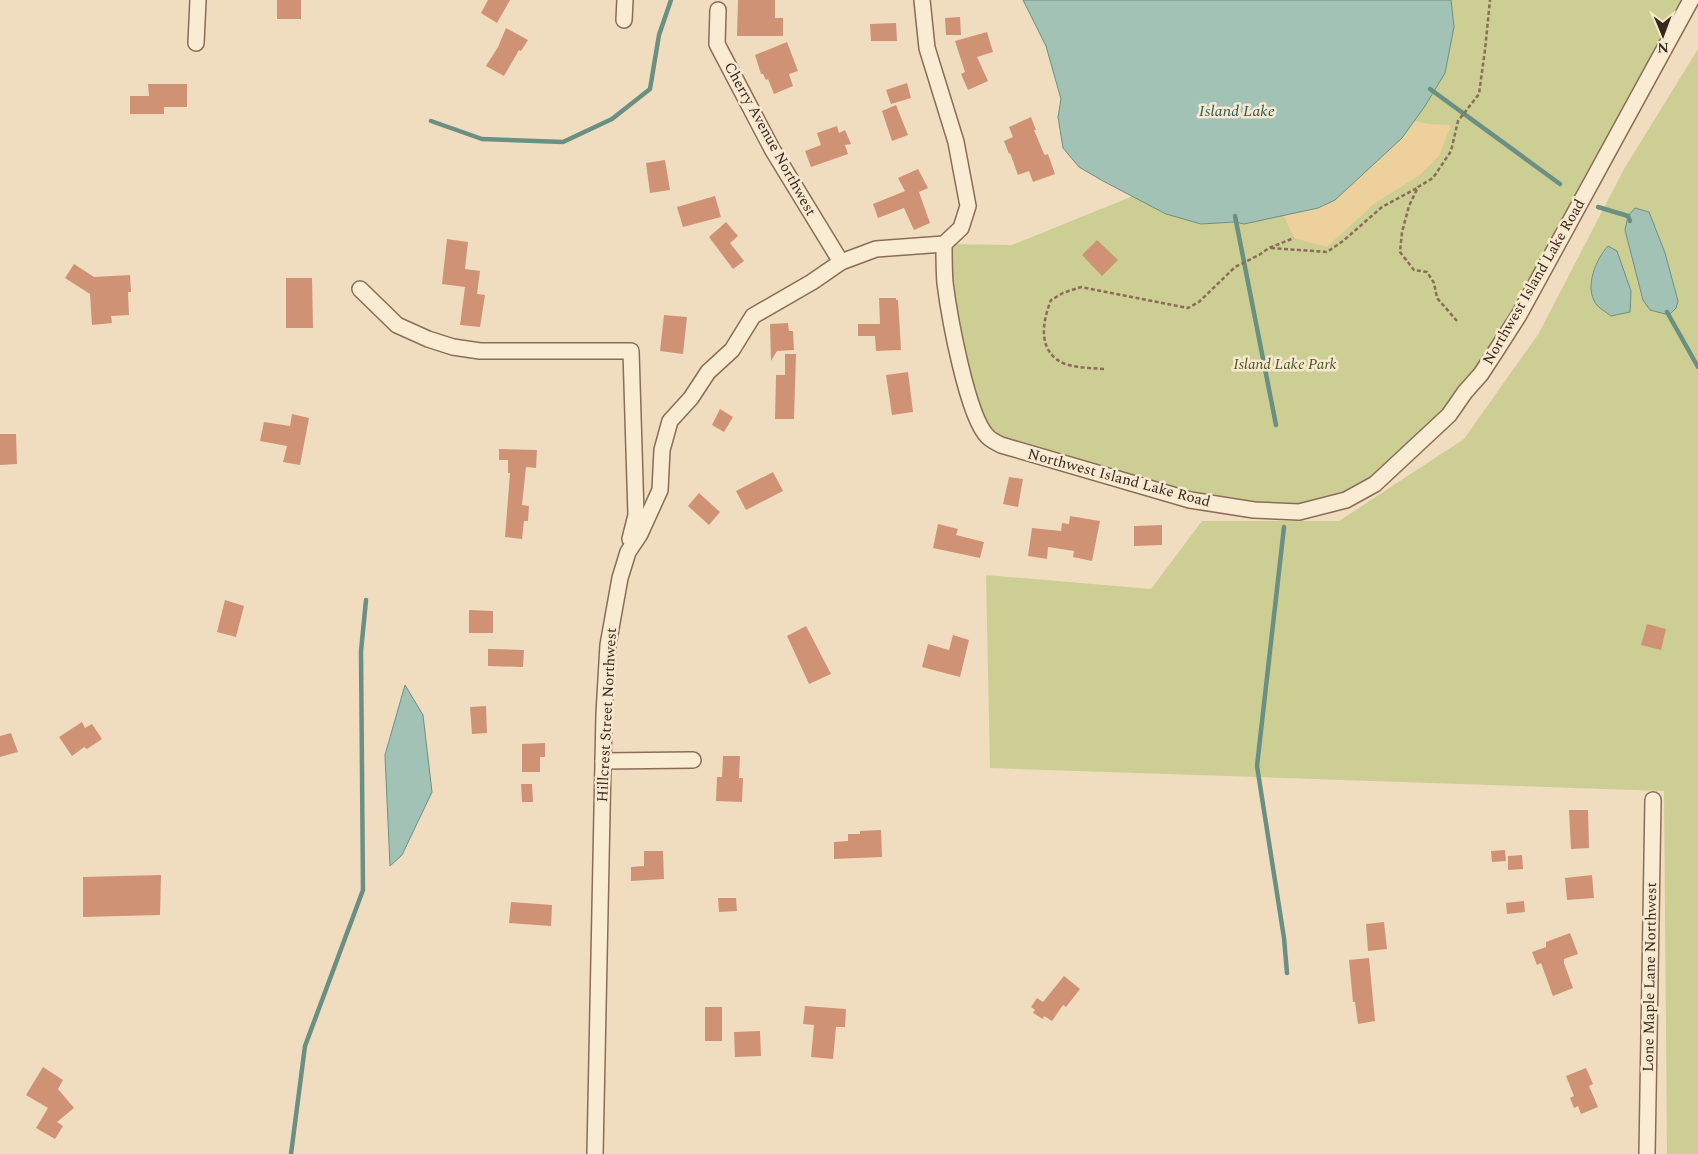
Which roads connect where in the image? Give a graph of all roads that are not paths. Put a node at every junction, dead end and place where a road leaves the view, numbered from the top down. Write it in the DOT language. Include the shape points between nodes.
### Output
graph roads {
  1 [pos="198,0"];
  2 [pos="625,0"];
  3 [pos="922,0"];
  4 [pos="1691,0"];
  5 [pos="718,10"];
  6 [pos="624,20"];
  7 [pos="196,43"];
  8 [pos="944,244"];
  9 [pos="841,262"];
  10 [pos="360,289"];
  11 [pos="628,552"];
  12 [pos="693,760"];
  13 [pos="603,761"];
  14 [pos="1652,800"];
  15 [pos="595,1154"];
  16 [pos="1647,1154"];
  1 -- 7 [label="street"];
  2 -- 6 [label="street"];
  3 -- 8 [label="street" via="927,48 956,142 968,206 961,228"];
  4 -- 8 [label="street, Northwest Island Lake Road" via="1519,315 1481,374 1449,415 1376,484 1346,500 1299,512 1254,510 1190,500 1001,445 988,437 968,394 951,319"];
  5 -- 9 [label="street, Cherry Avenue Northwest" via="717,44 772,149"];
  8 -- 9 [label="street, Hillcrest Street Northwest" via="876,249"];
  9 -- 11 [label="street, Hillcrest Street Northwest" via="753,316 732,350 708,372 670,421 662,450 660,490"];
  10 -- 11 [label="street" via="397,325 453,347 480,351 631,351 636,515"];
  11 -- 13 [label="street, Hillcrest Street Northwest" via="608,645"];
  12 -- 13 [label="street"];
  13 -- 15 [label="street, Hillcrest Street Northwest"];
  14 -- 16 [label="street, Lone Maple Lane Northwest"];
}
